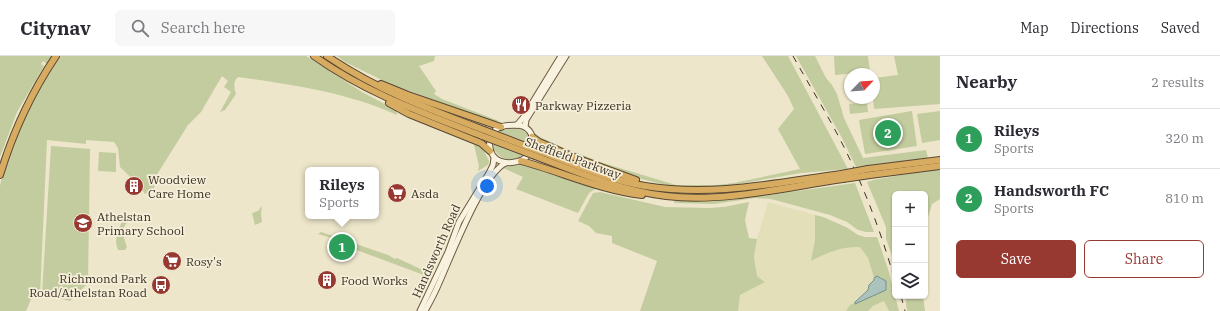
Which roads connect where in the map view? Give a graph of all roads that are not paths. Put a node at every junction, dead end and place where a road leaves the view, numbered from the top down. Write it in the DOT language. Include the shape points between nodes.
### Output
graph roads {
  1 [pos="56,56"];
  2 [pos="314,56"];
  3 [pos="327,56"];
  4 [pos="561,56"];
  5 [pos="566,56"];
  6 [pos="352,72"];
  7 [pos="367,89"];
  8 [pos="517,125"];
  9 [pos="501,127"];
  10 [pos="525,127"];
  11 [pos="483,133"];
  12 [pos="532,137"];
  13 [pos="490,151"];
  14 [pos="536,153"];
  15 [pos="494,158"];
  16 [pos="940,160"];
  17 [pos="521,161"];
  18 [pos="506,163"];
  19 [pos="940,166"];
  20 [pos="869,172"];
  21 [pos="0,175"];
  22 [pos="842,177"];
  23 [pos="667,189"];
  24 [pos="666,196"];
  25 [pos="420,311"];
  26 [pos="425,311"];
  1 -- 21 [label="highway" via="34,90 9,145"];
  2 -- 7 [label="highway, Sheffield Parkway"];
  3 -- 6 [label="highway, Sheffield Parkway"];
  4 -- 8 [label="main road"];
  5 -- 10 [label="main road" via="526,120"];
  6 -- 9 [label="highway" via="408,95"];
  6 -- 11 [label="highway, Sheffield Parkway" via="393,94"];
  7 -- 11 [label="highway, Sheffield Parkway" via="414,110"];
  7 -- 13 [label="highway" via="409,114 481,143"];
  8 -- 9 [label="main road"];
  8 -- 10 [label="main road"];
  9 -- 13 [label="main road" via="496,129 492,136"];
  10 -- 12 [label="main road"];
  11 -- 14 [label="highway, Sheffield Parkway, bridge"];
  12 -- 17 [label="main road" via="531,152"];
  12 -- 23 [label="highway" via="607,170"];
  13 -- 15 [label="main road"];
  14 -- 23 [label="highway, Sheffield Parkway" via="623,181"];
  14 -- 24 [label="highway, Sheffield Parkway" via="596,179"];
  15 -- 18 [label="main road"];
  15 -- 25 [label="main road, Handsworth Road" via="489,173 459,222"];
  16 -- 20 [label="highway"];
  17 -- 18 [label="main road"];
  17 -- 24 [label="highway" via="623,192"];
  18 -- 26 [label="main road, Handsworth Road" via="494,173 474,204"];
  19 -- 20 [label="highway"];
  20 -- 22 [label="highway, bridge"];
  22 -- 23 [label="highway, Sheffield Parkway" via="723,190"];
  22 -- 24 [label="highway, Sheffield Parkway" via="725,196"];
}
